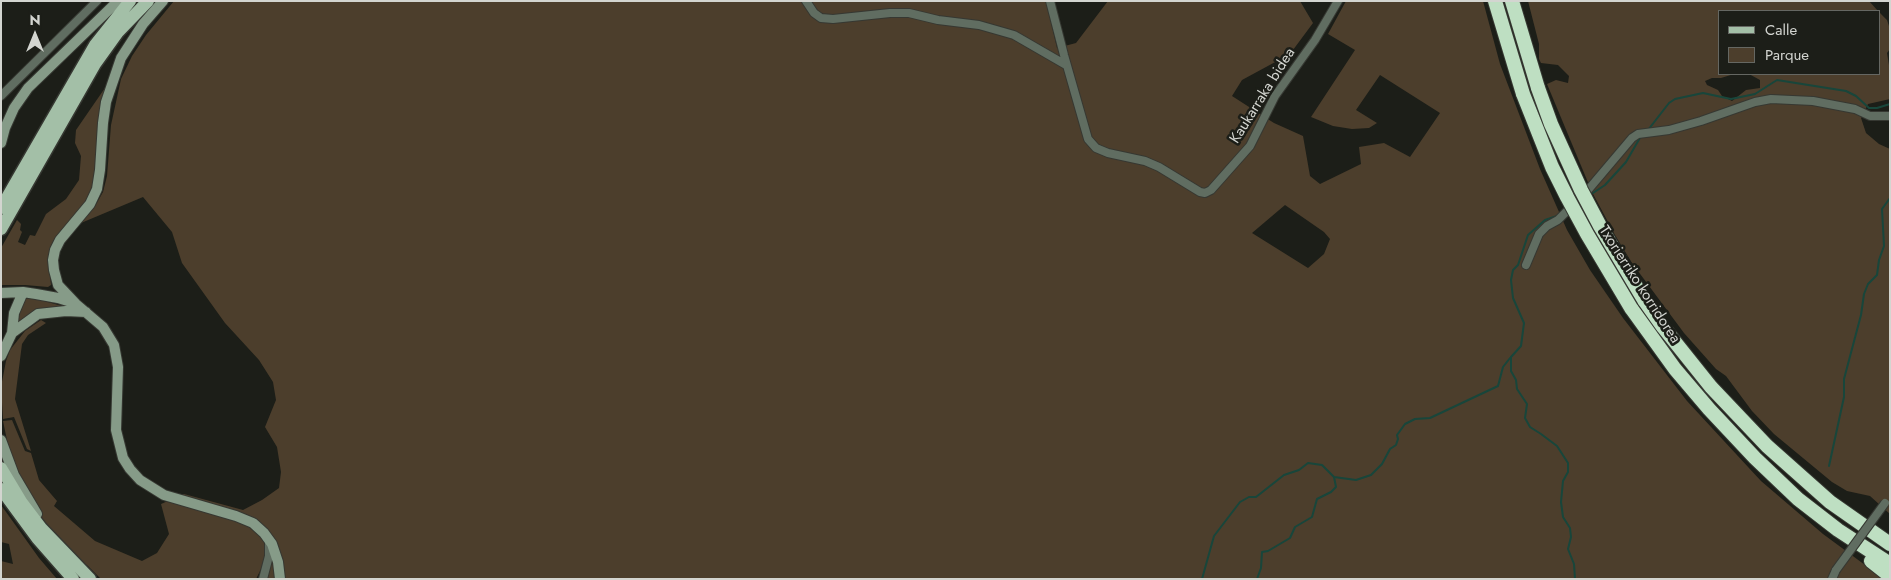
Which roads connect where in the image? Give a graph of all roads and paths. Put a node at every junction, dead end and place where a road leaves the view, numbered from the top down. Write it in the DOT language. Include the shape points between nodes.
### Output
graph roads {
  1 [pos="98,1"];
  2 [pos="118,1"];
  3 [pos="130,1"];
  4 [pos="148,1"];
  5 [pos="164,1"];
  6 [pos="806,1"];
  7 [pos="1050,1"];
  8 [pos="1338,1"];
  9 [pos="1495,1"];
  10 [pos="1512,1"];
  11 [pos="1066,65"];
  12 [pos="1,96"];
  13 [pos="1890,116"];
  14 [pos="1,143"];
  15 [pos="1,208"];
  16 [pos="1,229"];
  17 [pos="1526,265"];
  18 [pos="58,285"];
  19 [pos="23,292"];
  20 [pos="1,293"];
  21 [pos="44,295"];
  22 [pos="76,304"];
  23 [pos="86,312"];
  24 [pos="14,313"];
  25 [pos="12,333"];
  26 [pos="1,356"];
  27 [pos="1,440"];
  28 [pos="1,468"];
  29 [pos="1,489"];
  30 [pos="1888,501"];
  31 [pos="1838,530"];
  32 [pos="269,538"];
  33 [pos="1890,544"];
  34 [pos="62,550"];
  35 [pos="1890,564"];
  36 [pos="1890,576"];
  37 [pos="263,578"];
  38 [pos="73,579"];
  39 [pos="90,579"];
  40 [pos="276,579"];
  41 [pos="280,579"];
  42 [pos="1832,579"];
  1 -- 12 [label="street"];
  2 -- 14 [label="street" via="28,88 14,108"];
  3 -- 15 [label="main road" via="96,45"];
  4 -- 16 [label="main road" via="100,56"];
  5 -- 18 [label="street" via="132,39 110,86 102,123 99,182 90,204 55,250 53,260"];
  6 -- 11 [label="street" via="822,18 909,13 979,25 1014,35"];
  7 -- 11 [label="street, Kaukarraka bidea"];
  8 -- 11 [label="street, Kaukarraka bidea" via="1276,96 1250,146 1206,194 1159,166 1096,148 1088,139"];
  9 -- 31 [label="highway, Txorierriko korridorea, bridge" via="1523,94 1549,160 1586,234 1631,308 1709,409 1774,476"];
  10 -- 33 [label="highway, Txorierriko korridorea, bridge" via="1538,88 1563,152 1600,226 1644,300 1721,399 1767,446 1830,502"];
  13 -- 17 [label="street" via="1870,116 1855,109 1813,101 1771,99 1669,130 1638,134 1588,190 1539,234"];
  18 -- 21 [label="street" via="56,290"];
  18 -- 22 [label="street"];
  19 -- 20 [label="street"];
  19 -- 21 [label="street"];
  19 -- 24 [label="street"];
  20 -- 24 [label="street"];
  21 -- 22 [label="street"];
  22 -- 23 [label="street"];
  23 -- 25 [label="street" via="38,314"];
  23 -- 32 [label="street" via="103,327 116,354 116,430 123,458 130,469 140,480 164,495 236,516 253,523"];
  24 -- 25 [label="street"];
  25 -- 26 [label="street"];
  27 -- 34 [label="street" via="28,501"];
  28 -- 34 [label="main road" via="22,504"];
  29 -- 38 [label="main road" via="36,538"];
  30 -- 42 [label="street, bridge"];
  31 -- 35 [label="highway, Txorierriko korridorea"];
  31 -- 36 [label="highway"];
  32 -- 37 [label="street" via="270,556"];
  32 -- 41 [label="street" via="277,557"];
  34 -- 39 [label="main road"];
  37 -- 40 [label="street"];
}
